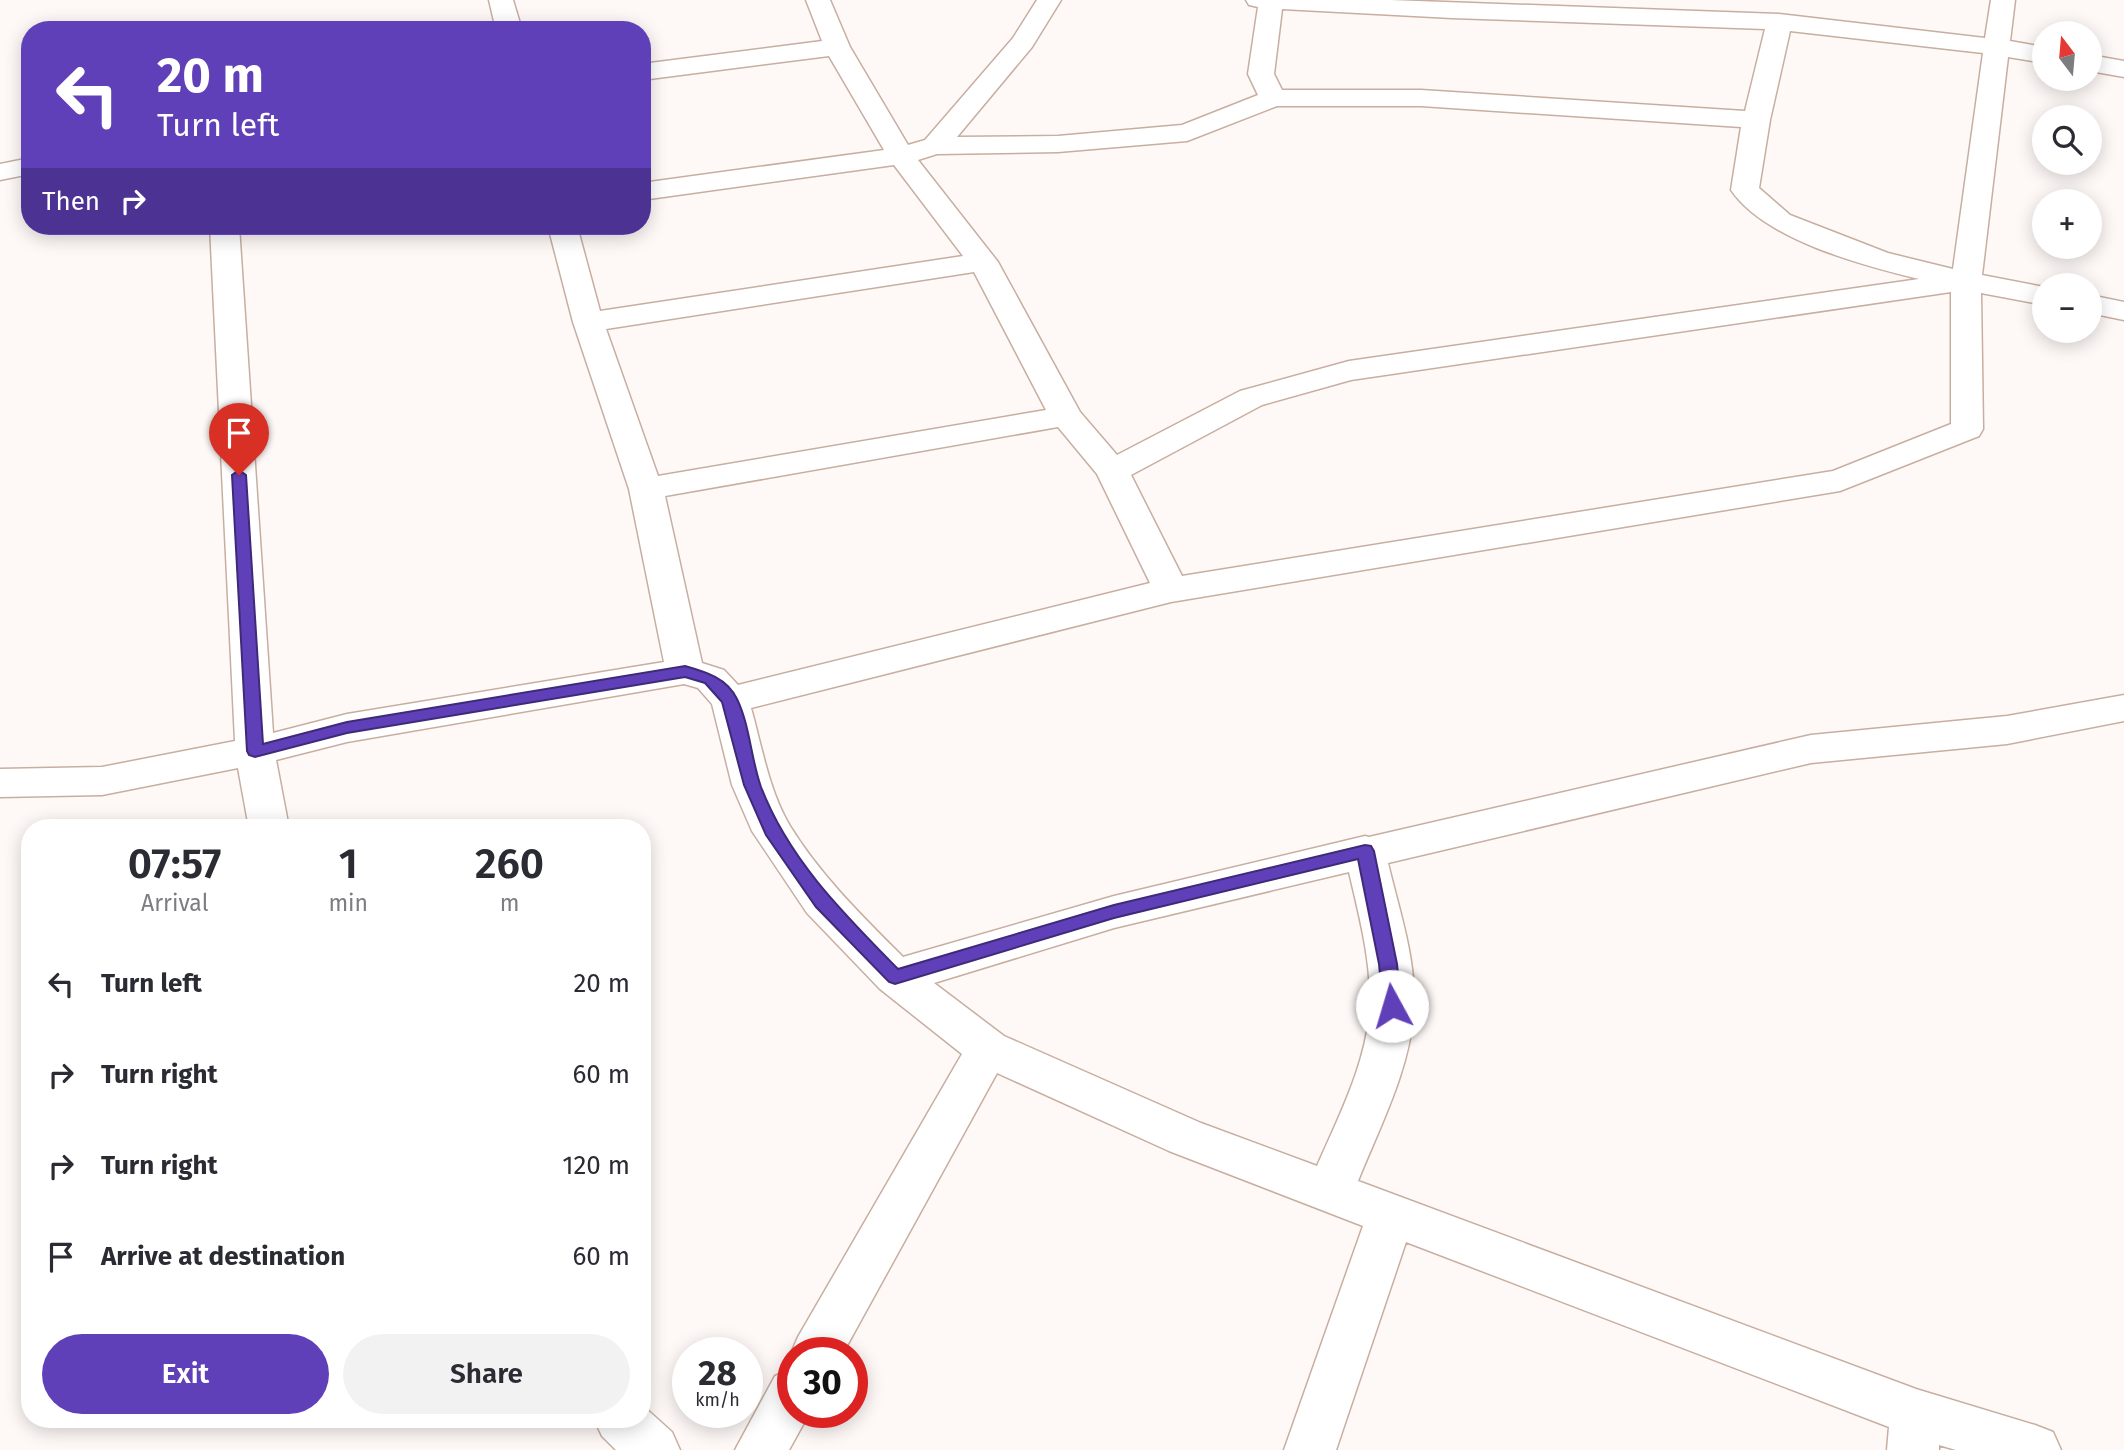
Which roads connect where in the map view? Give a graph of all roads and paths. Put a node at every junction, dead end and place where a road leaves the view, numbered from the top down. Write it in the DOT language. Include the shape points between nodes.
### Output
graph roads {
  1 [pos="500,0"];
  2 [pos="818,0"];
  3 [pos="1049,0"];
  4 [pos="2003,0"];
  5 [pos="1264,1"];
  6 [pos="506,21"];
  7 [pos="1779,22"];
  8 [pos="837,47"];
  9 [pos="1998,47"];
  10 [pos="2032,53"];
  11 [pos="2102,65"];
  12 [pos="2124,69"];
  13 [pos="651,71"];
  14 [pos="1273,98"];
  15 [pos="1756,120"];
  16 [pos="935,146"];
  17 [pos="901,156"];
  18 [pos="21,168"];
  19 [pos="0,172"];
  20 [pos="651,191"];
  21 [pos="225,235"];
  22 [pos="564,235"];
  23 [pos="983,262"];
  24 [pos="1966,281"];
  25 [pos="2032,294"];
  26 [pos="2102,306"];
  27 [pos="2124,310"];
  28 [pos="588,322"];
  29 [pos="1066,416"];
  30 [pos="1112,471"];
  31 [pos="646,489"];
  32 [pos="1171,590"];
  33 [pos="685,671"];
  34 [pos="730,700"];
  35 [pos="2124,708"];
  36 [pos="255,751"];
  37 [pos="0,783"];
  38 [pos="267,819"];
  39 [pos="1365,851"];
  40 [pos="895,977"];
  41 [pos="988,1049"];
  42 [pos="1330,1192"];
  43 [pos="1391,1215"];
  44 [pos="825,1337"];
  45 [pos="777,1422"];
  46 [pos="630,1428"];
  47 [pos="1915,1432"];
  48 [pos="654,1450"];
  49 [pos="761,1450"];
  50 [pos="1310,1450"];
  51 [pos="2035,1450"];
  1 -- 6 [label="street"];
  2 -- 8 [label="street"];
  3 -- 16 [label="street" via="1023,42"];
  4 -- 9 [label="street"];
  5 -- 7 [label="street"];
  5 -- 14 [label="street" via="1261,74"];
  7 -- 9 [label="street"];
  7 -- 15 [label="street"];
  8 -- 13 [label="street"];
  8 -- 17 [label="street"];
  9 -- 10 [label="street"];
  9 -- 24 [label="street"];
  11 -- 12 [label="street"];
  14 -- 15 [label="street" via="1421,97"];
  14 -- 16 [label="street" via="1187,133 1058,144"];
  15 -- 24 [label="street" via="1745,190 1780,221 1878,260"];
  16 -- 17 [label="street"];
  17 -- 20 [label="street"];
  17 -- 23 [label="street"];
  18 -- 19 [label="street"];
  21 -- 36 [label="street"];
  22 -- 28 [label="street"];
  23 -- 28 [label="street"];
  23 -- 29 [label="street"];
  24 -- 25 [label="street"];
  24 -- 30 [label="street" via="1349,371 1251,398"];
  24 -- 32 [label="street" via="1967,429 1840,480"];
  26 -- 27 [label="street"];
  28 -- 31 [label="street"];
  29 -- 30 [label="street"];
  29 -- 31 [label="street"];
  30 -- 32 [label="street"];
  31 -- 33 [label="street"];
  32 -- 34 [label="street"];
  33 -- 34 [label="street" via="711,679"];
  33 -- 36 [label="street" via="347,728"];
  34 -- 40 [label="street" via="752,785 772,831 822,902"];
  35 -- 39 [label="street" via="2007,730 1811,749"];
  36 -- 37 [label="street" via="102,781"];
  36 -- 38 [label="street"];
  39 -- 40 [label="street" via="1114,912"];
  39 -- 42 [label="street" via="1392,1006 1384,1052"];
  40 -- 41 [label="street"];
  41 -- 42 [label="street" via="1185,1137"];
  41 -- 44 [label="street"];
  42 -- 43 [label="street"];
  43 -- 47 [label="street"];
  43 -- 50 [label="street"];
  45 -- 49 [label="street"];
  46 -- 48 [label="street"];
  47 -- 51 [label="street"];
}
